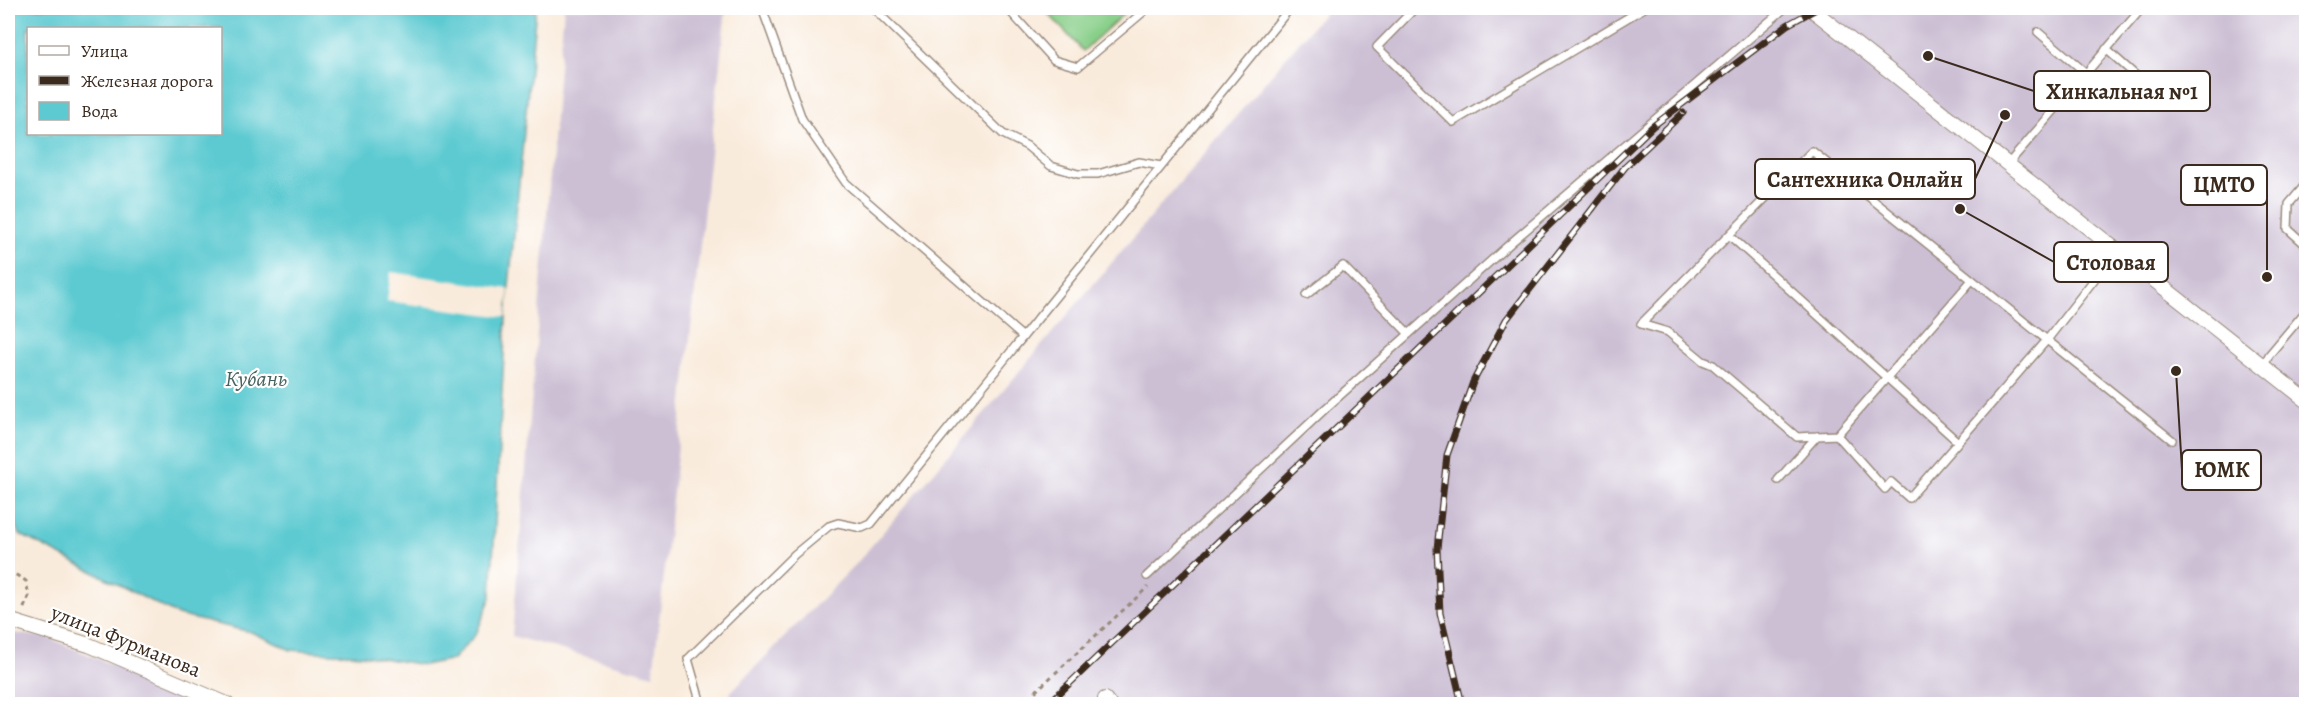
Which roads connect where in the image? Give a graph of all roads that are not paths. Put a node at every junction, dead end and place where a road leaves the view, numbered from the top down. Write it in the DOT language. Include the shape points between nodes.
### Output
graph roads {
  1 [pos="762,8"];
  2 [pos="873,8"];
  3 [pos="1008,8"];
  4 [pos="1148,8"];
  5 [pos="1290,8"];
  6 [pos="1415,8"];
  7 [pos="1644,8"];
  8 [pos="1785,8"];
  9 [pos="1810,8"];
  10 [pos="2142,8"];
  11 [pos="2038,32"];
  12 [pos="2106,49"];
  13 [pos="2086,73"];
  14 [pos="2168,104"];
  15 [pos="2009,163"];
  16 [pos="1161,166"];
  17 [pos="2307,184"];
  18 [pos="1729,235"];
  19 [pos="2307,245"];
  20 [pos="2117,250"];
  21 [pos="1972,280"];
  22 [pos="1306,295"];
  23 [pos="2307,311"];
  24 [pos="1409,334"];
  25 [pos="1023,337"];
  26 [pos="2047,340"];
  27 [pos="2264,366"];
  28 [pos="1887,378"];
  29 [pos="2307,400"];
  30 [pos="1837,435"];
  31 [pos="1817,436"];
  32 [pos="2172,440"];
  33 [pos="1958,442"];
  34 [pos="1778,480"];
  35 [pos="1147,576"];
  36 [pos="13,621"];
  37 [pos="227,705"];
  38 [pos="701,705"];
  1 -- 25 [label="lane" via="802,119 846,183"];
  2 -- 16 [label="lane" via="1003,134 1028,146 1051,166 1089,175 1139,162"];
  3 -- 4 [label="lane" via="1054,60 1078,67"];
  5 -- 16 [label="lane"];
  6 -- 7 [label="lane" via="1377,47 1453,122"];
  8 -- 24 [label="lane"];
  9 -- 15 [label="street"];
  10 -- 12 [label="lane"];
  11 -- 13 [label="lane"];
  12 -- 13 [label="lane"];
  12 -- 14 [label="lane"];
  13 -- 15 [label="lane"];
  15 -- 20 [label="street"];
  16 -- 25 [label="lane"];
  17 -- 19 [label="lane" via="2289,204 2288,229"];
  18 -- 21 [label="lane" via="1812,151"];
  18 -- 28 [label="lane"];
  18 -- 31 [label="lane" via="1641,324 1668,332 1797,437"];
  20 -- 26 [label="lane"];
  20 -- 27 [label="street"];
  21 -- 26 [label="lane"];
  21 -- 28 [label="lane"];
  22 -- 24 [label="lane" via="1343,266"];
  23 -- 27 [label="lane"];
  24 -- 35 [label="lane"];
  25 -- 38 [label="lane" via="871,524 862,528 838,523 829,526 688,659"];
  26 -- 32 [label="lane"];
  26 -- 33 [label="lane"];
  27 -- 29 [label="street"];
  28 -- 30 [label="lane"];
  28 -- 33 [label="lane"];
  30 -- 31 [label="lane"];
  30 -- 33 [label="lane" via="1885,489 1891,482 1909,498"];
  31 -- 34 [label="lane"];
  36 -- 37 [label="street, улица Фурманова" via="89,645"];
}
